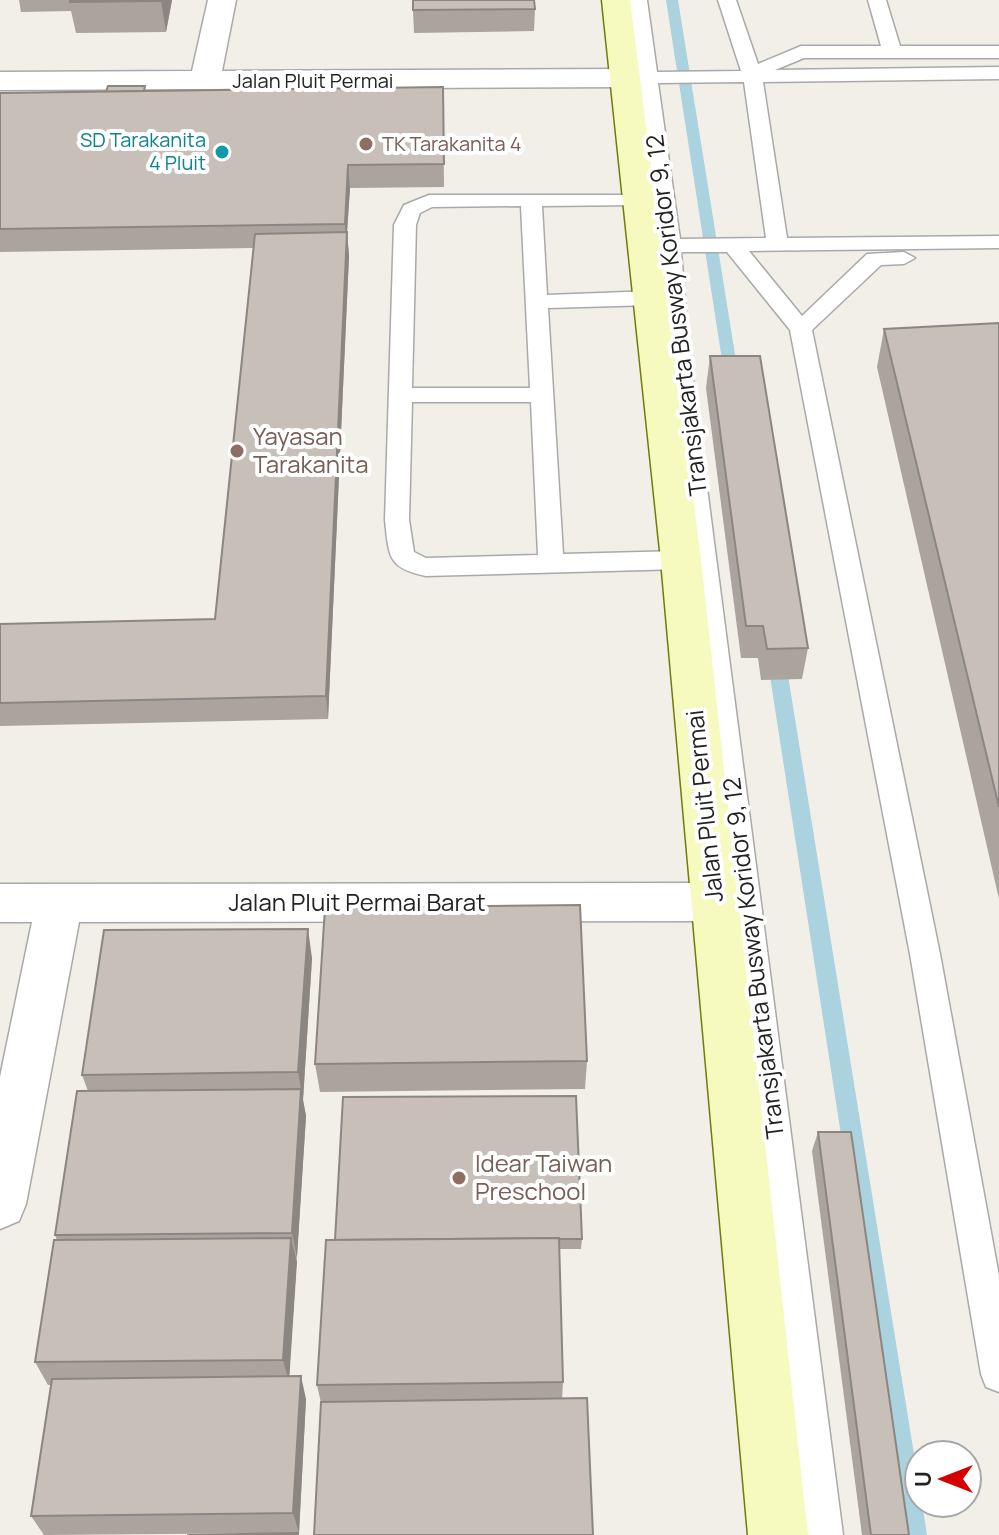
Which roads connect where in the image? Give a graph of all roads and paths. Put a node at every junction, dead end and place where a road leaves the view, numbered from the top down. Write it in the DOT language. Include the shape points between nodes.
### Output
graph roads {
  1 [pos="222,0"];
  2 [pos="616,0"];
  3 [pos="638,0"];
  4 [pos="727,0"];
  5 [pos="877,0"];
  6 [pos="892,52"];
  7 [pos="999,52"];
  8 [pos="999,73"];
  9 [pos="752,74"];
  10 [pos="647,78"];
  11 [pos="0,81"];
  12 [pos="205,82"];
  13 [pos="641,199"];
  14 [pos="531,200"];
  15 [pos="999,242"];
  16 [pos="777,244"];
  17 [pos="728,245"];
  18 [pos="669,246"];
  19 [pos="999,258"];
  20 [pos="653,298"];
  21 [pos="538,302"];
  22 [pos="801,329"];
  23 [pos="401,395"];
  24 [pos="542,395"];
  25 [pos="681,560"];
  26 [pos="551,562"];
  27 [pos="714,902"];
  28 [pos="0,903"];
  29 [pos="59,905"];
  30 [pos="0,1204"];
  31 [pos="999,1374"];
  32 [pos="778,1535"];
  33 [pos="824,1535"];
  1 -- 12 [label="street"];
  2 -- 10 [label="street, Jalan Pluit Permai"];
  3 -- 10 [label="lane, Transjakarta Busway Koridor 9, 12"];
  4 -- 9 [label="lane"];
  5 -- 6 [label="lane"];
  6 -- 7 [label="lane"];
  6 -- 9 [label="lane" via="801,52"];
  8 -- 9 [label="lane, Jalan Pluit Permai"];
  9 -- 10 [label="lane, Jalan Pluit Permai"];
  9 -- 16 [label="lane"];
  10 -- 12 [label="street, Jalan Pluit Permai"];
  10 -- 13 [label="street, Jalan Pluit Permai"];
  10 -- 18 [label="lane, Transjakarta Busway Koridor 9, 12"];
  11 -- 12 [label="street, Jalan Pluit Permai"];
  13 -- 14 [label="lane"];
  13 -- 18 [label="street, Jalan Pluit Permai"];
  14 -- 21 [label="lane"];
  14 -- 23 [label="lane" via="429,201 411,209 405,225"];
  15 -- 16 [label="lane"];
  16 -- 17 [label="lane"];
  17 -- 18 [label="lane"];
  17 -- 22 [label="lane"];
  18 -- 20 [label="street, Jalan Pluit Permai"];
  18 -- 33 [label="lane, Transjakarta Busway Koridor 9, 12"];
  19 -- 22 [label="lane" via="875,259"];
  20 -- 21 [label="lane"];
  20 -- 25 [label="street, Jalan Pluit Permai"];
  21 -- 24 [label="lane"];
  22 -- 31 [label="lane" via="925,954"];
  23 -- 24 [label="lane"];
  23 -- 26 [label="lane" via="397,520 402,556 426,567"];
  24 -- 26 [label="lane"];
  25 -- 26 [label="lane"];
  25 -- 27 [label="street, Jalan Pluit Permai"];
  27 -- 29 [label="street, Jalan Pluit Permai Barat"];
  27 -- 32 [label="street, Jalan Pluit Permai"];
  28 -- 29 [label="street, Jalan Pluit Permai Barat"];
  29 -- 30 [label="street"];
}
